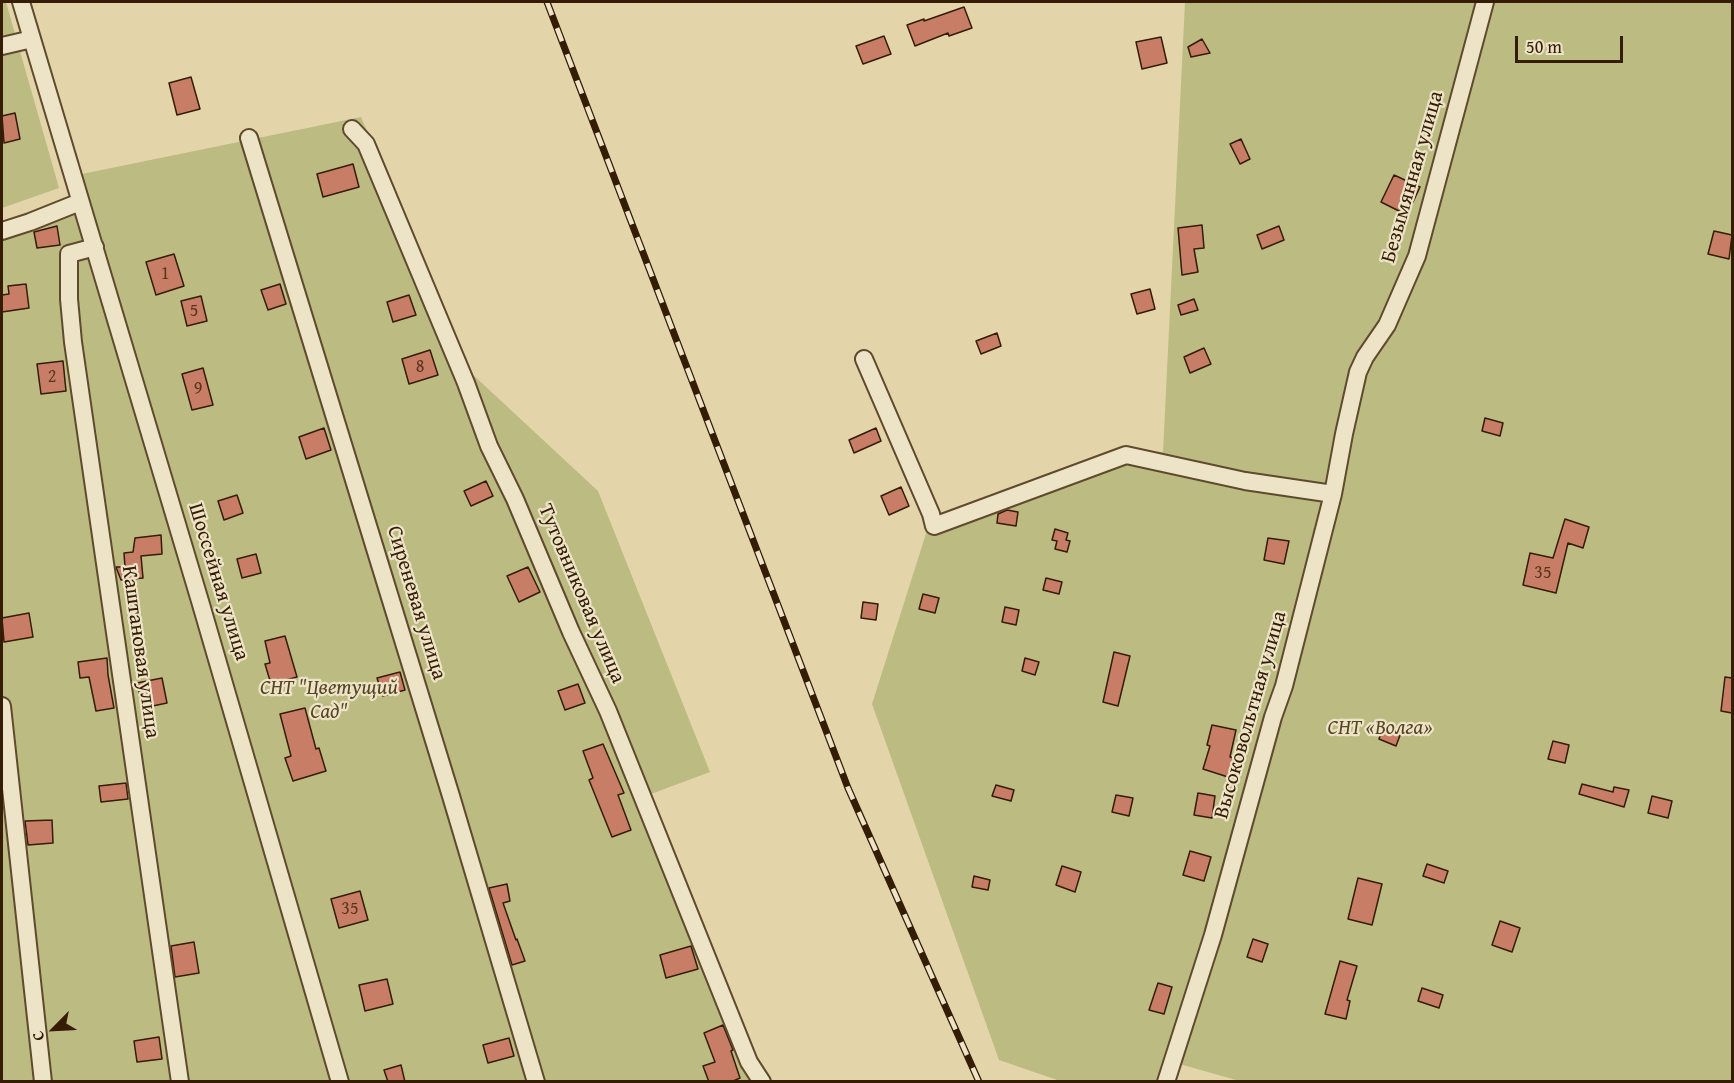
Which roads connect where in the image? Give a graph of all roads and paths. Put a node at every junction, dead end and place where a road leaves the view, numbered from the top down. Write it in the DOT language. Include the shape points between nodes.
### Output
graph roads {
  1 [pos="21,2"];
  2 [pos="1485,2"];
  3 [pos="32,39"];
  4 [pos="2,46"];
  5 [pos="352,129"];
  6 [pos="249,138"];
  7 [pos="80,202"];
  8 [pos="2,231"];
  9 [pos="95,247"];
  10 [pos="1365,357"];
  11 [pos="864,359"];
  12 [pos="1333,494"];
  13 [pos="2,706"];
  14 [pos="43,1082"];
  15 [pos="180,1082"];
  16 [pos="340,1082"];
  17 [pos="536,1082"];
  18 [pos="762,1082"];
  19 [pos="1166,1082"];
  1 -- 3 [label="street, Шоссейная улица"];
  2 -- 10 [label="street, Безымянная улица" via="1417,256 1387,325"];
  3 -- 4 [label="street"];
  3 -- 7 [label="street, Шоссейная улица"];
  5 -- 18 [label="street, Тутовниковая улица" via="366,144 489,446 608,711 749,1062"];
  6 -- 17 [label="street, Сиреневая улица"];
  7 -- 8 [label="street"];
  7 -- 9 [label="street, Шоссейная улица"];
  9 -- 15 [label="street, Каштановая улица" via="69,254 73,342"];
  9 -- 16 [label="street, Шоссейная улица"];
  10 -- 12 [label="street, Высоковольтная улица" via="1354,385"];
  11 -- 12 [label="street" via="934,526 1126,455 1291,490"];
  12 -- 19 [label="street, Высоковольтная улица" via="1284,686 1213,935"];
  13 -- 14 [label="street"];
}
